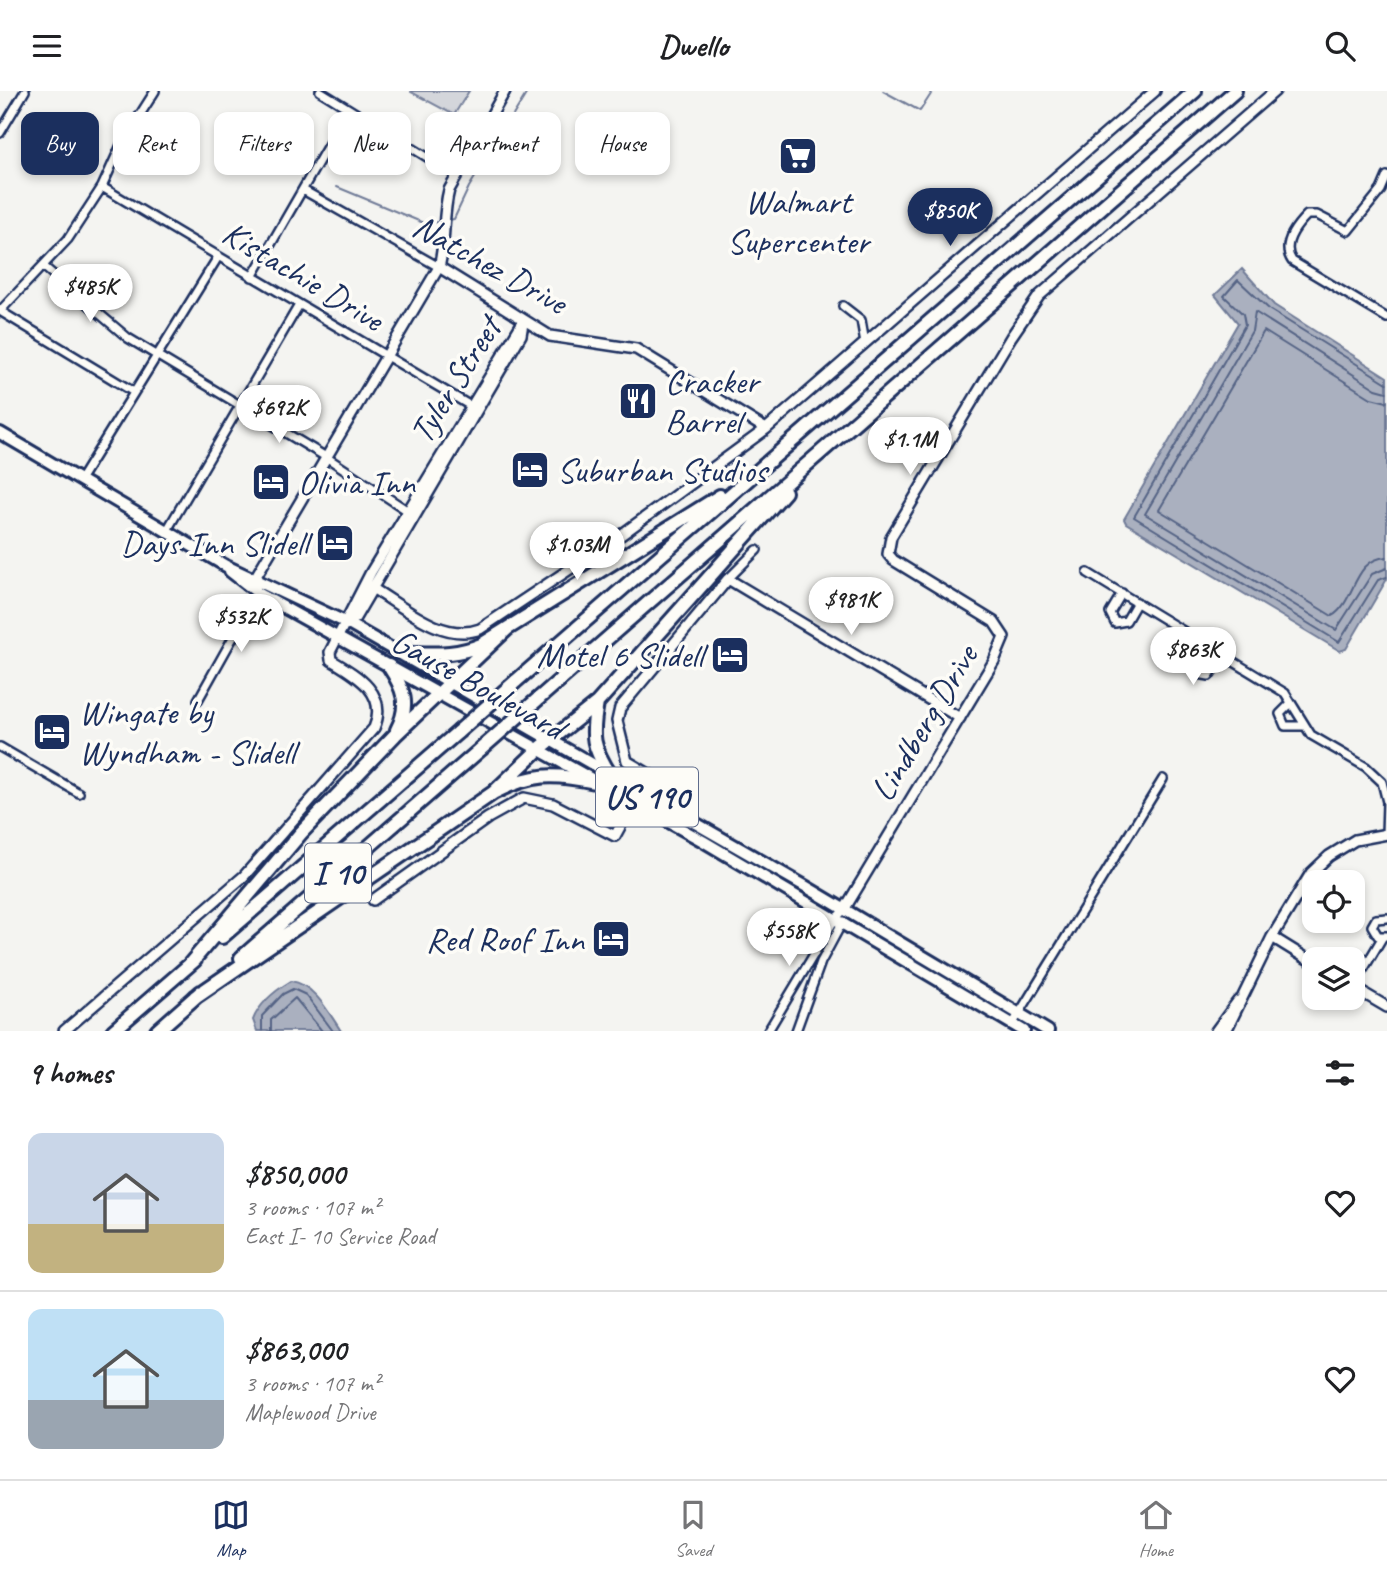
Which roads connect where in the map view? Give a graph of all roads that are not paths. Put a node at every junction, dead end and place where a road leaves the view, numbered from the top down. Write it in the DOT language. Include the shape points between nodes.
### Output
graph roads {
  1 [pos="24,91"];
  2 [pos="155,91"];
  3 [pos="320,91"];
  4 [pos="505,91"];
  5 [pos="1156,91"];
  6 [pos="1195,91"];
  7 [pos="1236,91"];
  8 [pos="1275,91"];
  9 [pos="349,109"];
  10 [pos="493,112"];
  11 [pos="0,133"];
  12 [pos="425,156"];
  13 [pos="456,175"];
  14 [pos="1387,176"];
  15 [pos="102,187"];
  16 [pos="303,190"];
  17 [pos="218,257"];
  18 [pos="43,266"];
  19 [pos="439,267"];
  20 [pos="252,277"];
  21 [pos="299,305"];
  22 [pos="843,306"];
  23 [pos="0,311"];
  24 [pos="1387,319"];
  25 [pos="524,320"];
  26 [pos="865,343"];
  27 [pos="155,355"];
  28 [pos="386,356"];
  29 [pos="132,391"];
  30 [pos="240,406"];
  31 [pos="473,408"];
  32 [pos="766,429"];
  33 [pos="0,433"];
  34 [pos="818,455"];
  35 [pos="326,457"];
  36 [pos="748,478"];
  37 [pos="80,479"];
  38 [pos="411,514"];
  39 [pos="166,531"];
  40 [pos="757,550"];
  41 [pos="226,566"];
  42 [pos="1088,573"];
  43 [pos="255,578"];
  44 [pos="728,579"];
  45 [pos="372,588"];
  46 [pos="258,593"];
  47 [pos="1122,593"];
  48 [pos="1137,602"];
  49 [pos="345,622"];
  50 [pos="507,629"];
  51 [pos="337,638"];
  52 [pos="1208,645"];
  53 [pos="401,653"];
  54 [pos="1224,654"];
  55 [pos="389,666"];
  56 [pos="451,683"];
  57 [pos="439,694"];
  58 [pos="198,700"];
  59 [pos="597,703"];
  60 [pos="1291,703"];
  61 [pos="960,718"];
  62 [pos="1304,726"];
  63 [pos="395,734"];
  64 [pos="551,741"];
  65 [pos="0,747"];
  66 [pos="538,750"];
  67 [pos="611,776"];
  68 [pos="1163,779"];
  69 [pos="595,782"];
  70 [pos="639,792"];
  71 [pos="79,793"];
  72 [pos="493,793"];
  73 [pos="634,804"];
  74 [pos="1387,834"];
  75 [pos="710,839"];
  76 [pos="373,900"];
  77 [pos="844,910"];
  78 [pos="1387,918"];
  79 [pos="839,921"];
  80 [pos="1272,937"];
  81 [pos="1384,937"];
  82 [pos="1302,956"];
  83 [pos="190,964"];
  84 [pos="1365,968"];
  85 [pos="1365,994"];
  86 [pos="195,997"];
  87 [pos="1239,999"];
  88 [pos="1387,1007"];
  89 [pos="1019,1014"];
  90 [pos="1012,1025"];
  91 [pos="64,1031"];
  92 [pos="113,1031"];
  93 [pos="158,1031"];
  94 [pos="768,1031"];
  95 [pos="796,1031"];
  96 [pos="1024,1031"];
  97 [pos="1048,1031"];
  98 [pos="1216,1031"];
  99 [pos="1226,1031"];
  1 -- 11 [label="street"];
  2 -- 15 [label="street" via="122,143"];
  3 -- 9 [label="street"];
  4 -- 10 [label="street"];
  5 -- 26 [label="street"];
  6 -- 36 [label="highway, I 10"];
  7 -- 34 [label="highway, I 10"];
  8 -- 61 [label="street, Lindberg Drive" via="1040,296 891,537 888,554 893,560 981,612 1001,629 1002,645"];
  9 -- 12 [label="street"];
  9 -- 16 [label="street"];
  13 -- 19 [label="street" via="444,208 444,251"];
  14 -- 24 [label="street" via="1348,231 1317,215 1307,215 1287,248 1292,261"];
  15 -- 17 [label="street, Kistachie Drive"];
  15 -- 18 [label="street" via="68,239"];
  16 -- 19 [label="street, Natchez Drive"];
  16 -- 20 [label="street"];
  17 -- 20 [label="street, Kistachie Drive"];
  17 -- 27 [label="street"];
  18 -- 23 [label="street"];
  18 -- 27 [label="street"];
  19 -- 25 [label="street, Natchez Drive"];
  19 -- 28 [label="street"];
  20 -- 21 [label="street, Kistachie Drive"];
  21 -- 28 [label="street, Kistachie Drive"];
  21 -- 30 [label="street"];
  22 -- 26 [label="street" via="861,320"];
  23 -- 29 [label="street"];
  25 -- 31 [label="street, Tyler Street" via="521,335"];
  25 -- 32 [label="street, Natchez Drive" via="550,336 636,349"];
  26 -- 32 [label="street"];
  27 -- 29 [label="street"];
  27 -- 30 [label="street"];
  28 -- 31 [label="street, Kistachie Drive"];
  28 -- 35 [label="street"];
  29 -- 37 [label="street"];
  30 -- 35 [label="street"];
  30 -- 39 [label="street"];
  31 -- 38 [label="street, Tyler Street"];
  32 -- 45 [label="street" via="666,504 480,629 447,633"];
  33 -- 37 [label="main road, Gause Boulevard / US 190"];
  34 -- 59 [label="highway"];
  34 -- 86 [label="highway, I 10, bridge"];
  35 -- 38 [label="street"];
  35 -- 43 [label="street"];
  36 -- 50 [label="highway"];
  36 -- 83 [label="highway, I 10, bridge"];
  37 -- 39 [label="main road, Gause Boulevard / US 190"];
  38 -- 45 [label="street, Tyler Street"];
  38 -- 49 [label="street, Tyler Street"];
  39 -- 41 [label="main road, Gause Boulevard / US 190"];
  40 -- 44 [label="street"];
  41 -- 43 [label="main road, Gause Boulevard / US 190"];
  41 -- 46 [label="main road, Gause Boulevard / US 190"];
  42 -- 47 [label="street"];
  43 -- 46 [label="street"];
  43 -- 49 [label="main road, Gause Boulevard / US 190"];
  44 -- 61 [label="street"];
  44 -- 70 [label="street" via="620,708 617,721 628,761 649,774"];
  45 -- 49 [label="street, Tyler Street" via="355,618"];
  46 -- 51 [label="main road, Gause Boulevard / US 190"];
  46 -- 58 [label="street"];
  47 -- 48 [label="street"];
  47 -- 48 [label="street" via="1110,613 1115,623 1126,621"];
  48 -- 52 [label="street"];
  49 -- 51 [label="street"];
  49 -- 53 [label="main road, Gause Boulevard / US 190"];
  50 -- 53 [label="highway" via="464,652 437,656"];
  50 -- 56 [label="highway"];
  51 -- 55 [label="main road, Gause Boulevard / US 190"];
  51 -- 91 [label="street" via="331,660 363,680 373,693 379,714 374,728 244,876"];
  52 -- 54 [label="street"];
  52 -- 54 [label="street" via="1196,664 1198,674 1209,676"];
  53 -- 56 [label="main road, Gause Boulevard / US 190"];
  54 -- 60 [label="street" via="1274,684"];
  55 -- 57 [label="main road, Gause Boulevard / US 190"];
  55 -- 63 [label="highway" via="406,704"];
  56 -- 57 [label="highway"];
  56 -- 64 [label="main road, Gause Boulevard / US 190"];
  57 -- 63 [label="highway"];
  57 -- 66 [label="main road, Gause Boulevard / US 190"];
  59 -- 64 [label="highway"];
  59 -- 67 [label="highway" via="594,750"];
  60 -- 62 [label="street"];
  60 -- 62 [label="street" via="1280,714 1282,722"];
  61 -- 77 [label="street, Lindberg Drive"];
  62 -- 74 [label="street" via="1382,782"];
  63 -- 83 [label="highway" via="301,833"];
  64 -- 66 [label="highway"];
  64 -- 67 [label="main road, Gause Boulevard / US 190"];
  65 -- 71 [label="street"];
  66 -- 69 [label="main road, Gause Boulevard / US 190"];
  66 -- 72 [label="highway"];
  67 -- 70 [label="main road, Gause Boulevard / US 190"];
  68 -- 89 [label="street"];
  69 -- 72 [label="highway" via="540,775"];
  69 -- 73 [label="main road, Gause Boulevard / US 190"];
  70 -- 73 [label="street"];
  70 -- 75 [label="main road, Gause Boulevard / US 190"];
  72 -- 86 [label="highway"];
  73 -- 75 [label="main road, Gause Boulevard / US 190"];
  73 -- 76 [label="street" via="615,836 553,804 524,798 488,818"];
  74 -- 80 [label="street" via="1355,840 1329,856 1311,873"];
  75 -- 77 [label="main road, Gause Boulevard / US 190"];
  75 -- 79 [label="main road, Gause Boulevard / US 190"];
  77 -- 79 [label="street"];
  77 -- 89 [label="main road, Gause Boulevard / US 190"];
  78 -- 81 [label="street" via="1376,919 1372,926 1375,934"];
  79 -- 90 [label="main road, Gause Boulevard / US 190"];
  79 -- 94 [label="street"];
  79 -- 95 [label="street"];
  80 -- 82 [label="street"];
  80 -- 87 [label="street"];
  81 -- 84 [label="street"];
  83 -- 92 [label="highway, I 10"];
  85 -- 88 [label="street"];
  86 -- 93 [label="highway, I 10"];
  87 -- 98 [label="street"];
  87 -- 99 [label="street"];
  89 -- 90 [label="street"];
  89 -- 97 [label="main road, Gause Boulevard / US 190"];
  90 -- 96 [label="main road, Gause Boulevard / US 190"];
}
